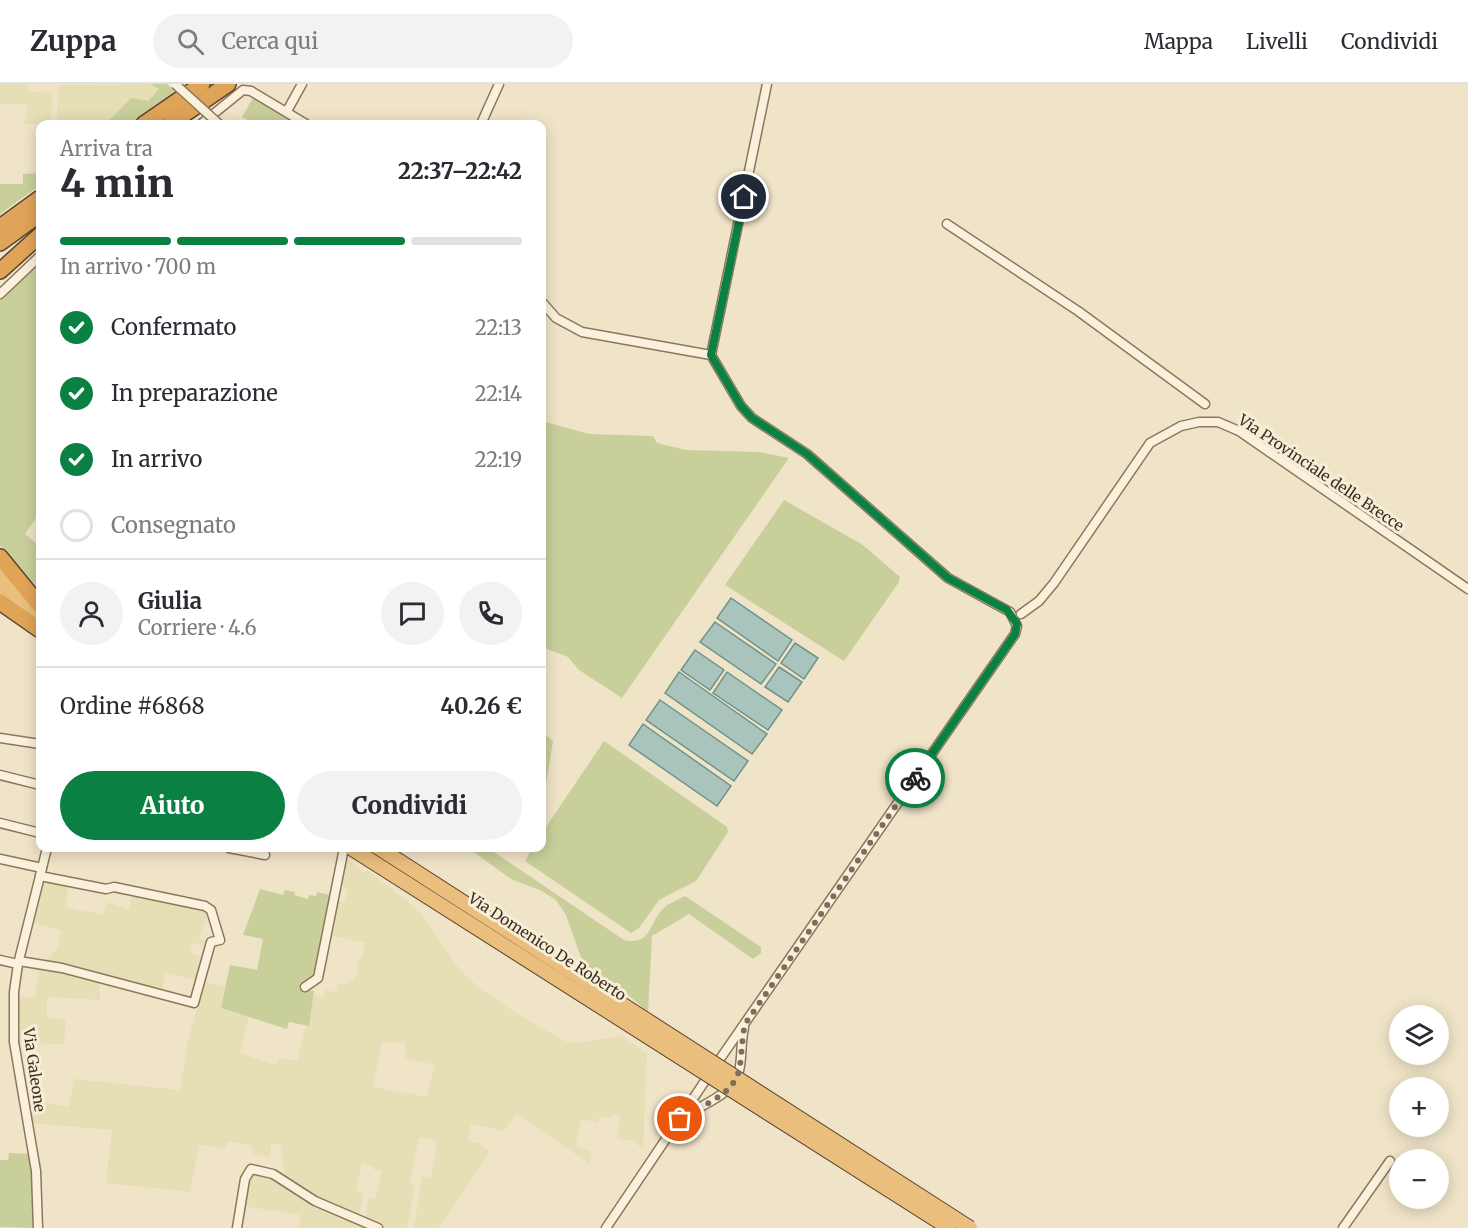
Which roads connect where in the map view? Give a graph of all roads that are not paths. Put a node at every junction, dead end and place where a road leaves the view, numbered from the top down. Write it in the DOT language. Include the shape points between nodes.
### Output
graph roads {
  1 [pos="175,84"];
  2 [pos="228,84"];
  3 [pos="302,84"];
  4 [pos="499,84"];
  5 [pos="767,84"];
  6 [pos="208,89"];
  7 [pos="287,111"];
  8 [pos="151,120"];
  9 [pos="174,120"];
  10 [pos="179,120"];
  11 [pos="206,120"];
  12 [pos="215,120"];
  13 [pos="300,120"];
  14 [pos="483,120"];
  15 [pos="36,194"];
  16 [pos="36,201"];
  17 [pos="0,216"];
  18 [pos="36,217"];
  19 [pos="947,224"];
  20 [pos="0,226"];
  21 [pos="23,226"];
  22 [pos="36,239"];
  23 [pos="0,243"];
  24 [pos="0,248"];
  25 [pos="36,260"];
  26 [pos="0,271"];
  27 [pos="0,294"];
  28 [pos="546,307"];
  29 [pos="711,355"];
  30 [pos="1205,404"];
  31 [pos="0,557"];
  32 [pos="0,573"];
  33 [pos="0,580"];
  34 [pos="0,586"];
  35 [pos="1468,589"];
  36 [pos="0,602"];
  37 [pos="36,603"];
  38 [pos="36,604"];
  39 [pos="36,612"];
  40 [pos="1018,616"];
  41 [pos="36,618"];
  42 [pos="36,627"];
  43 [pos="0,738"];
  44 [pos="36,743"];
  45 [pos="0,775"];
  46 [pos="36,783"];
  47 [pos="0,823"];
  48 [pos="36,832"];
  49 [pos="47,852"];
  50 [pos="250,852"];
  51 [pos="343,852"];
  52 [pos="357,852"];
  53 [pos="373,852"];
  54 [pos="385,852"];
  55 [pos="265,855"];
  56 [pos="0,859"];
  57 [pos="41,872"];
  58 [pos="0,960"];
  59 [pos="19,962"];
  60 [pos="305,987"];
  61 [pos="745,1024"];
  62 [pos="713,1069"];
  63 [pos="735,1083"];
  64 [pos="680,1119"];
  65 [pos="1389,1162"];
  66 [pos="38,1228"];
  67 [pos="237,1228"];
  68 [pos="378,1228"];
  69 [pos="606,1228"];
  70 [pos="949,1228"];
  71 [pos="957,1228"];
  72 [pos="970,1228"];
  73 [pos="1343,1228"];
  1 -- 12 [label="street, bridge"];
  2 -- 6 [label="highway"];
  3 -- 7 [label="street"];
  4 -- 14 [label="street"];
  5 -- 29 [label="street"];
  6 -- 8 [label="highway"];
  6 -- 9 [label="highway"];
  6 -- 10 [label="highway"];
  7 -- 11 [label="street" via="243,90"];
  7 -- 13 [label="street"];
  15 -- 17 [label="highway"];
  16 -- 20 [label="highway"];
  18 -- 21 [label="highway"];
  19 -- 30 [label="street" via="1078,311"];
  21 -- 23 [label="highway"];
  21 -- 24 [label="highway"];
  22 -- 26 [label="highway"];
  25 -- 27 [label="street"];
  28 -- 29 [label="street" via="556,318 582,332"];
  29 -- 40 [label="street" via="752,418 807,454 948,578"];
  31 -- 37 [label="highway"];
  32 -- 38 [label="highway"];
  33 -- 39 [label="street"];
  34 -- 41 [label="highway"];
  35 -- 40 [label="street, Via Provinciale delle Brecce" via="1239,431 1218,422 1199,422 1181,426 1150,443 1054,583 1039,601"];
  36 -- 42 [label="highway"];
  40 -- 61 [label="street" via="1015,634"];
  43 -- 44 [label="street"];
  45 -- 46 [label="street"];
  47 -- 48 [label="street"];
  49 -- 57 [label="street, Via Galeone"];
  50 -- 55 [label="street"];
  51 -- 60 [label="street" via="318,978"];
  52 -- 70 [label="highway, bridge"];
  53 -- 62 [label="street, Via Domenico De Roberto"];
  54 -- 72 [label="highway, bridge"];
  56 -- 57 [label="street"];
  57 -- 59 [label="street, Via Galeone"];
  57 -- 59 [label="street" via="205,906 211,910 220,940 211,942 194,1003 62,968"];
  58 -- 59 [label="street"];
  59 -- 66 [label="street, Via Galeone" via="14,992 14,1042 36,1171"];
  61 -- 62 [label="street"];
  61 -- 63 [label="street"];
  62 -- 63 [label="street, Via Domenico De Roberto"];
  62 -- 64 [label="street"];
  63 -- 64 [label="street"];
  63 -- 71 [label="street, Via Domenico De Roberto"];
  64 -- 69 [label="street"];
  65 -- 73 [label="street"];
  67 -- 68 [label="street" via="244,1179 251,1169 273,1174 315,1201"];
}
